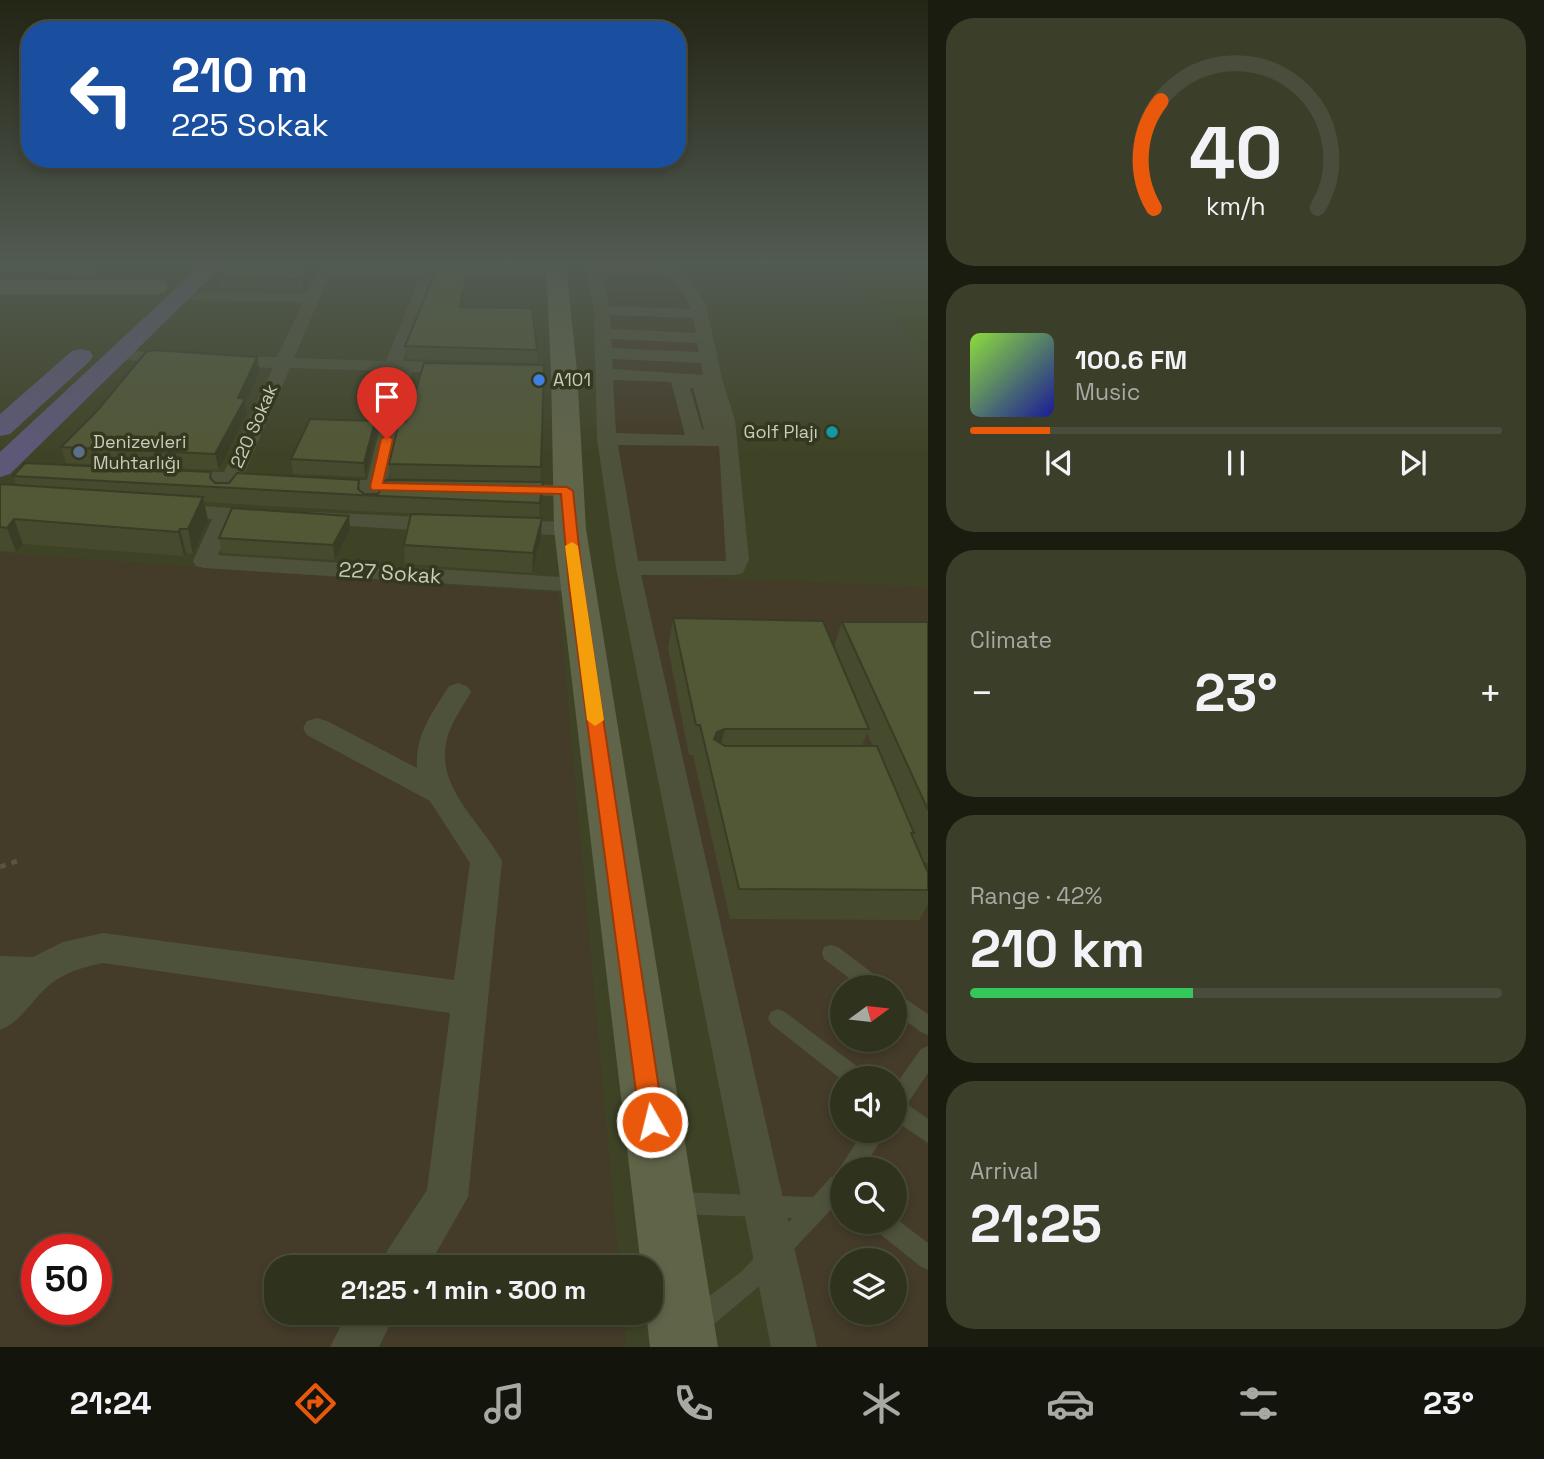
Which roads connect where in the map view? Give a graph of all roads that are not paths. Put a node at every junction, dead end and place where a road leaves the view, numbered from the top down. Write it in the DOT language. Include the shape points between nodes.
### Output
graph roads {
  1 [pos="148,327"];
  2 [pos="298,327"];
  3 [pos="412,327"];
  4 [pos="581,327"];
  5 [pos="581,327"];
  6 [pos="662,327"];
  7 [pos="703,327"];
  8 [pos="98,340"];
  9 [pos="708,348"];
  10 [pos="588,352"];
  11 [pos="118,355"];
  12 [pos="281,365"];
  13 [pos="398,367"];
  14 [pos="471,369"];
  15 [pos="713,379"];
  16 [pos="689,380"];
  17 [pos="0,428"];
  18 [pos="699,438"];
  19 [pos="607,439"];
  20 [pos="728,443"];
  21 [pos="0,468"];
  22 [pos="27,469"];
  23 [pos="163,475"];
  24 [pos="231,479"];
  25 [pos="376,487"];
  26 [pos="444,488"];
  27 [pos="485,489"];
  28 [pos="149,508"];
  29 [pos="568,510"];
  30 [pos="221,513"];
  31 [pos="368,522"];
  32 [pos="462,525"];
  33 [pos="489,526"];
  34 [pos="204,561"];
  35 [pos="628,568"];
  36 [pos="576,585"];
  37 [pos="458,692"];
  38 [pos="317,728"];
  39 [pos="440,793"];
  40 [pos="831,953"];
  41 [pos="0,972"];
  42 [pos="38,973"];
  43 [pos="860,975"];
  44 [pos="470,999"];
  45 [pos="907,1010"];
  46 [pos="0,1013"];
  47 [pos="778,1018"];
  48 [pos="928,1026"];
  49 [pos="928,1056"];
  50 [pos="840,1066"];
  51 [pos="907,1087"];
  52 [pos="907,1116"];
  53 [pos="928,1132"];
  54 [pos="830,1194"];
  55 [pos="664,1202"];
  56 [pos="763,1207"];
  57 [pos="817,1208"];
  58 [pos="898,1234"];
  59 [pos="410,1255"];
  60 [pos="773,1255"];
  61 [pos="928,1258"];
  62 [pos="366,1325"];
  63 [pos="683,1340"];
  64 [pos="353,1347"];
  65 [pos="794,1347"];
  1 -- 11 [label="highway"];
  2 -- 12 [label="street, 220 Sokak"];
  3 -- 13 [label="street"];
  4 -- 10 [label="main road"];
  5 -- 10 [label="street"];
  6 -- 10 [label="street"];
  7 -- 9 [label="street"];
  8 -- 17 [label="highway"];
  9 -- 10 [label="street"];
  9 -- 15 [label="street"];
  10 -- 16 [label="street"];
  10 -- 19 [label="street"];
  10 -- 29 [label="main road"];
  11 -- 12 [label="street"];
  11 -- 21 [label="highway"];
  12 -- 13 [label="street"];
  12 -- 24 [label="street, 220 Sokak"];
  13 -- 14 [label="street"];
  13 -- 25 [label="street"];
  15 -- 16 [label="street"];
  15 -- 20 [label="street"];
  16 -- 18 [label="street" via="700,383 715,435"];
  18 -- 19 [label="street"];
  18 -- 20 [label="street"];
  19 -- 35 [label="street"];
  20 -- 35 [label="street" via="738,559 735,569"];
  21 -- 22 [label="street"];
  23 -- 24 [label="street"];
  24 -- 25 [label="street"];
  24 -- 30 [label="street, 220 Sokak"];
  25 -- 26 [label="street"];
  25 -- 31 [label="street"];
  27 -- 29 [label="street"];
  28 -- 30 [label="street"];
  29 -- 33 [label="street"];
  29 -- 36 [label="main road"];
  30 -- 31 [label="street"];
  30 -- 34 [label="street, 220 Sokak"];
  31 -- 32 [label="street"];
  34 -- 36 [label="street, 227 Sokak"];
  35 -- 56 [label="street"];
  36 -- 55 [label="main road"];
  37 -- 39 [label="street" via="433,738 429,770"];
  38 -- 39 [label="street"];
  39 -- 44 [label="street" via="486,861"];
  40 -- 43 [label="lane"];
  41 -- 42 [label="street"];
  42 -- 44 [label="street" via="64,957 103,948"];
  42 -- 46 [label="street"];
  44 -- 59 [label="street" via="447,1196"];
  45 -- 48 [label="lane"];
  47 -- 50 [label="lane"];
  49 -- 51 [label="lane"];
  52 -- 53 [label="lane"];
  54 -- 57 [label="lane"];
  55 -- 56 [label="lane"];
  55 -- 63 [label="main road"];
  56 -- 57 [label="lane"];
  56 -- 60 [label="street"];
  57 -- 60 [label="lane"];
  58 -- 61 [label="lane"];
  60 -- 63 [label="lane"];
  60 -- 65 [label="street"];
  62 -- 64 [label="street"];
}
